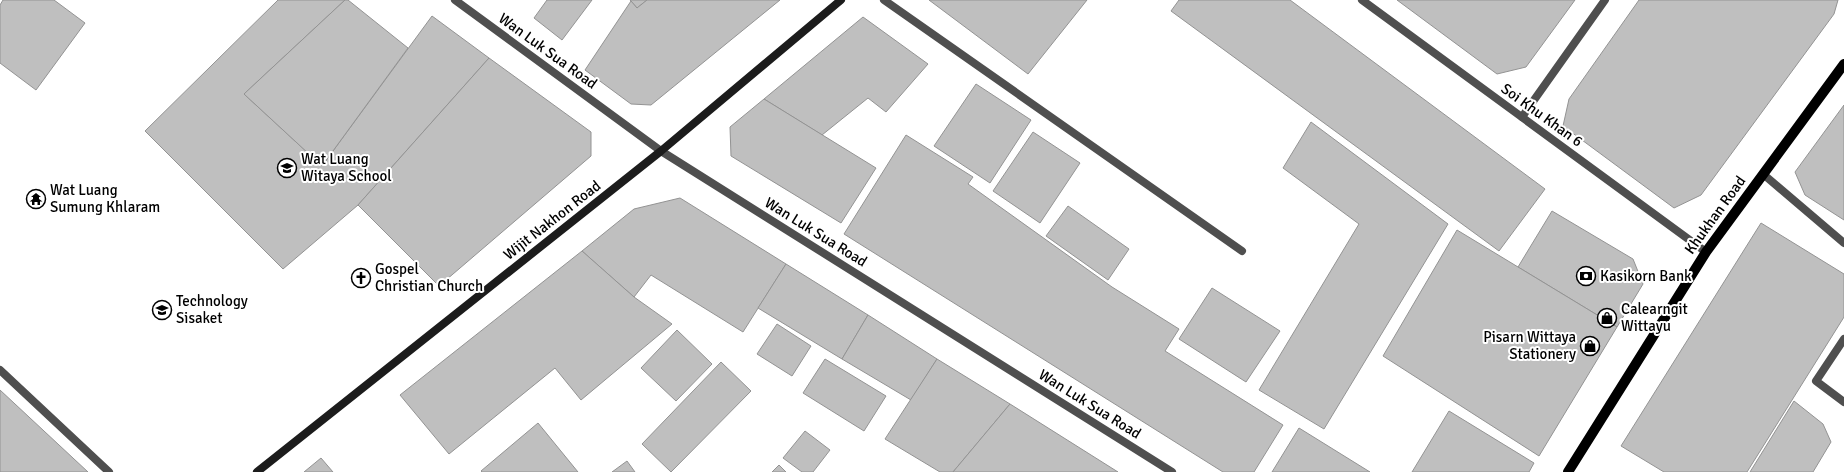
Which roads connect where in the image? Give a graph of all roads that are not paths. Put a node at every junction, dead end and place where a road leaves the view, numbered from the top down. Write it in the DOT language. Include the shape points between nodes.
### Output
graph roads {
  1 [pos="455,0"];
  2 [pos="841,0"];
  3 [pos="884,0"];
  4 [pos="1362,0"];
  5 [pos="1606,0"];
  6 [pos="1844,64"];
  7 [pos="1522,117"];
  8 [pos="661,151"];
  9 [pos="1763,174"];
  10 [pos="1844,243"];
  11 [pos="1242,251"];
  12 [pos="1706,252"];
  13 [pos="1844,339"];
  14 [pos="0,370"];
  15 [pos="1844,402"];
  16 [pos="109,472"];
  17 [pos="257,472"];
  18 [pos="1172,472"];
  19 [pos="1568,472"];
  1 -- 8 [label="street, Wan Luk Sua Road"];
  2 -- 8 [label="street, Wijit Nakhon Road"];
  3 -- 11 [label="street"];
  4 -- 7 [label="street, Soi Khu Khan 6"];
  5 -- 7 [label="street"];
  6 -- 9 [label="main road, Khukhan Road"];
  7 -- 12 [label="street, Soi Khu Khan 6"];
  8 -- 17 [label="street, Wijit Nakhon Road"];
  8 -- 18 [label="street, Wan Luk Sua Road"];
  9 -- 10 [label="street"];
  9 -- 12 [label="main road, Khukhan Road"];
  12 -- 19 [label="main road, Khukhan Road"];
  13 -- 15 [label="street" via="1816,381"];
  14 -- 16 [label="street"];
}
